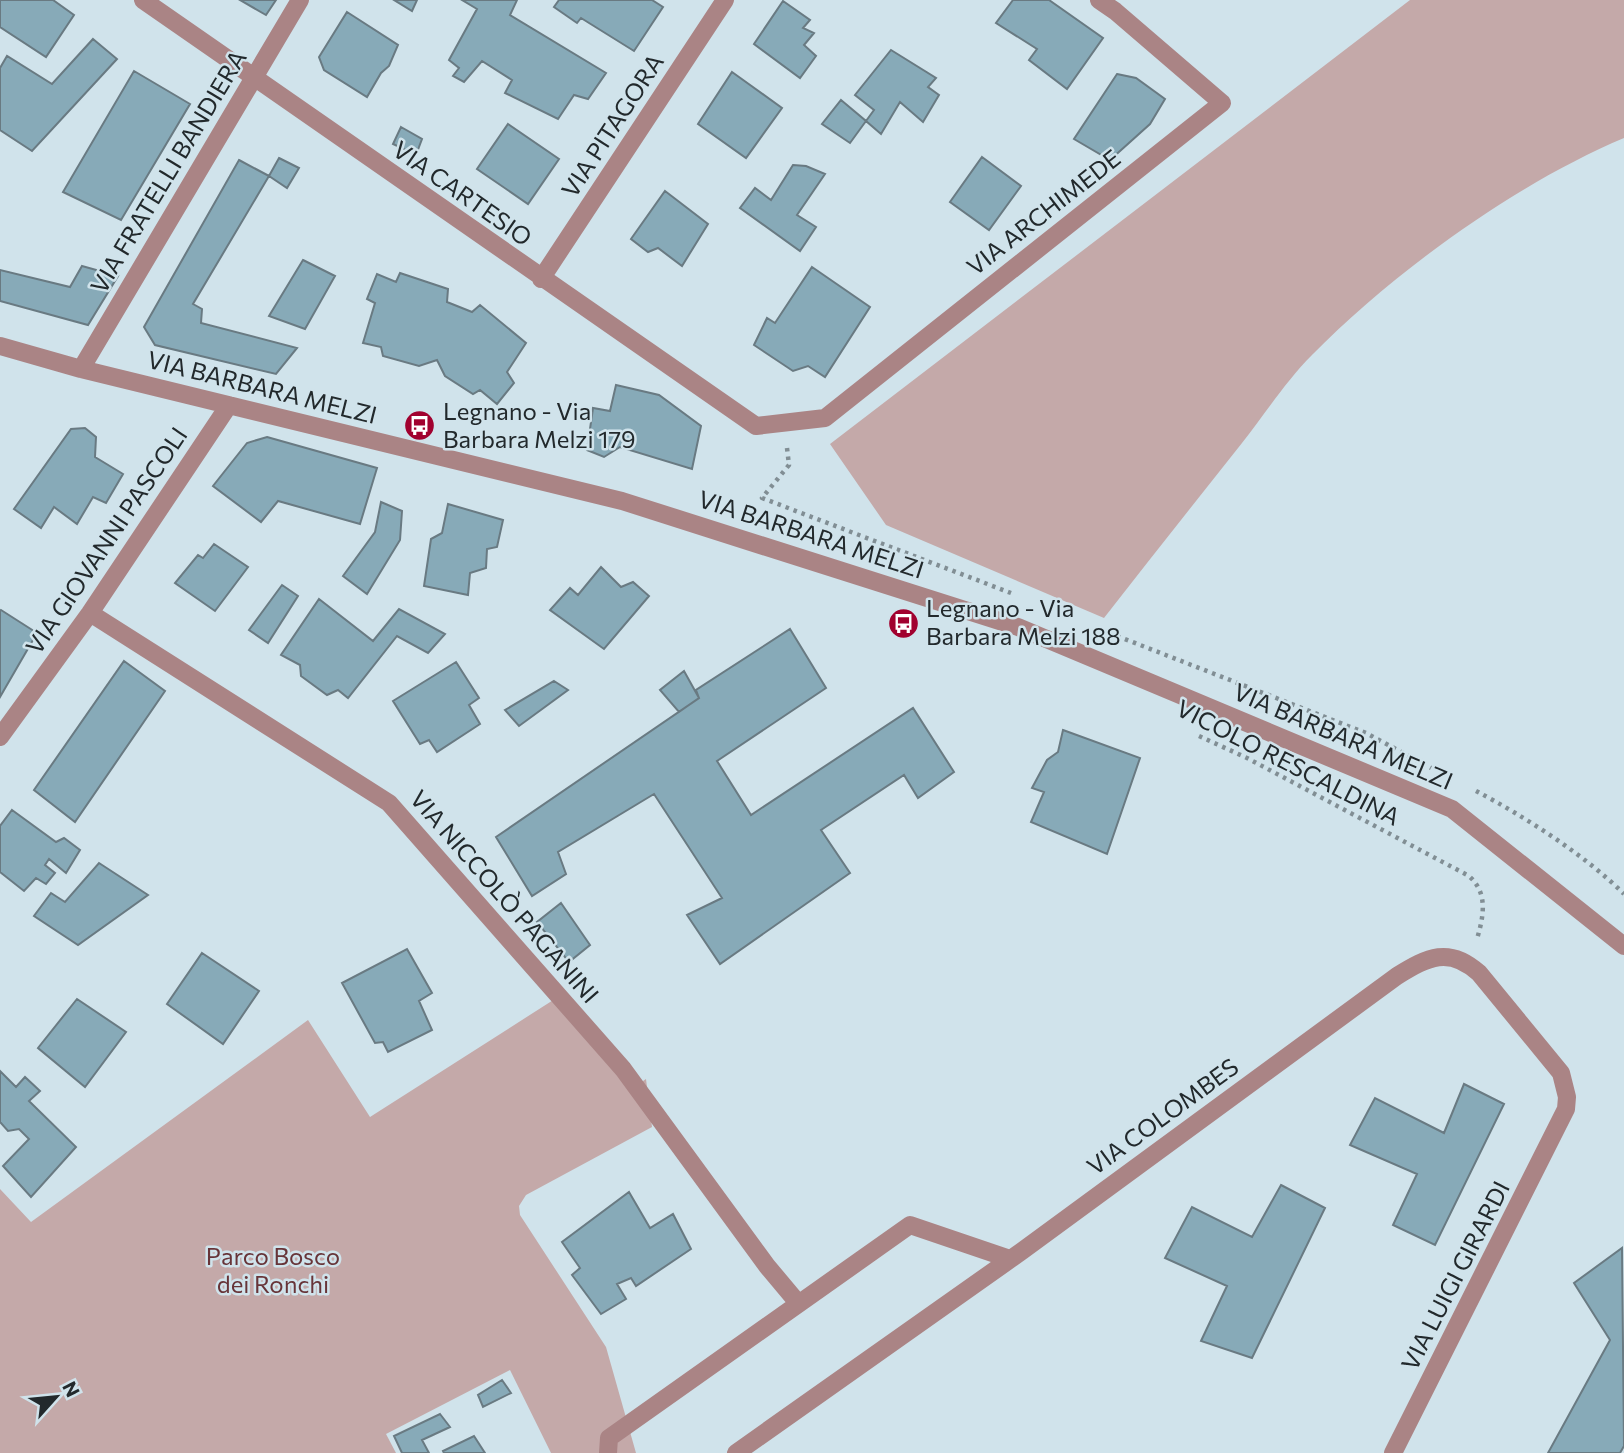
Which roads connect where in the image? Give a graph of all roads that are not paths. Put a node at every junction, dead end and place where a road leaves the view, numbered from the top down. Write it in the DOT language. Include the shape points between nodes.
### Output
graph roads {
  1 [pos="143,0"];
  2 [pos="300,0"];
  3 [pos="725,0"];
  4 [pos="1099,0"];
  5 [pos="1122,6"];
  6 [pos="253,78"];
  7 [pos="541,279"];
  8 [pos="0,346"];
  9 [pos="81,369"];
  10 [pos="229,405"];
  11 [pos="755,426"];
  12 [pos="90,613"];
  13 [pos="0,737"];
  14 [pos="1624,946"];
  15 [pos="1466,962"];
  16 [pos="1010,1259"];
  17 [pos="798,1303"];
  18 [pos="608,1453"];
  19 [pos="736,1453"];
  20 [pos="1393,1453"];
  1 -- 6 [label="street, VIA CARTESIO"];
  2 -- 6 [label="street, VIA FRATELLI BANDIERA"];
  3 -- 7 [label="street, VIA PITAGORA"];
  4 -- 5 [label="street, VIA ARCHIMEDE"];
  5 -- 11 [label="street, VIA ARCHIMEDE" via="1222,103 825,418"];
  6 -- 7 [label="street, VIA CARTESIO"];
  6 -- 9 [label="street, VIA FRATELLI BANDIERA"];
  7 -- 11 [label="street, VIA CARTESIO"];
  8 -- 9 [label="street, VIA BARBARA MELZI"];
  9 -- 10 [label="street, VIA BARBARA MELZI"];
  10 -- 12 [label="street, VIA GIOVANNI PASCOLI"];
  10 -- 14 [label="street, VIA BARBARA MELZI" via="622,501 1018,627 1452,809"];
  12 -- 13 [label="street, VIA GIOVANNI PASCOLI"];
  12 -- 17 [label="street, VIA NICCOLÒ PAGANINI" via="389,803 623,1069"];
  15 -- 16 [label="street, VIA COLOMBES" via="1452,956 1436,957 1397,976"];
  15 -- 20 [label="street, VIA LUIGI GIRARDI" via="1560,1073 1566,1109"];
  16 -- 17 [label="street" via="910,1226"];
  16 -- 19 [label="street, VIA COLOMBES"];
  17 -- 18 [label="street" via="609,1438"];
}
